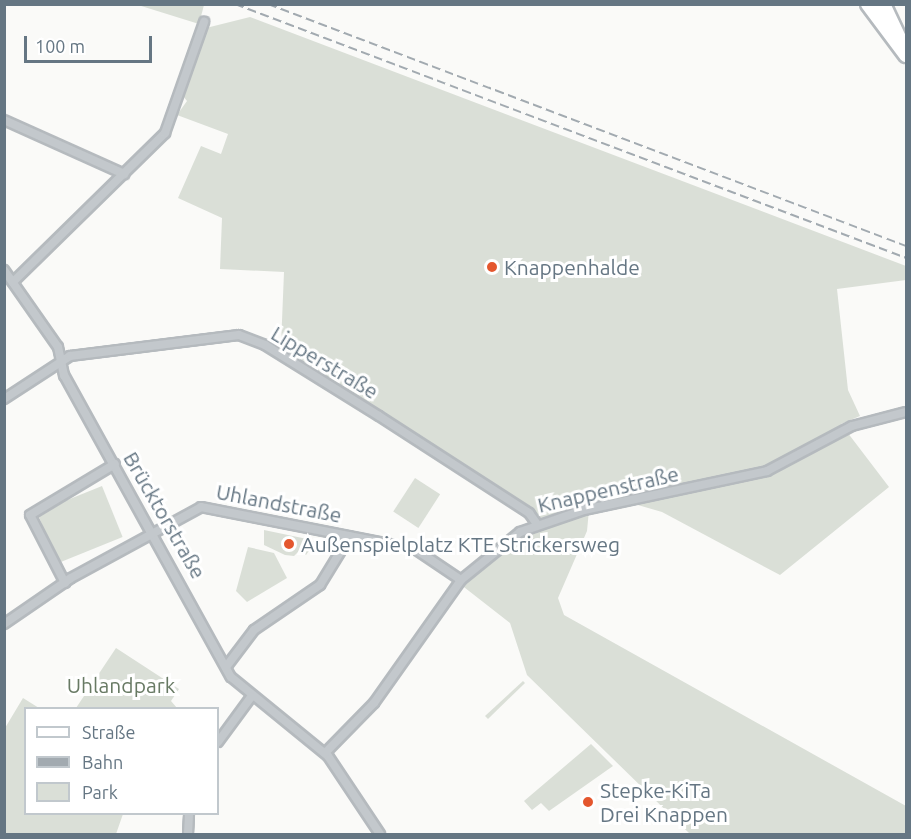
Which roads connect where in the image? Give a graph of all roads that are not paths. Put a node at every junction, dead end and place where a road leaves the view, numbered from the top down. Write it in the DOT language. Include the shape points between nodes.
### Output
graph roads {
  1 [pos="868,4"];
  2 [pos="883,4"];
  3 [pos="204,22"];
  4 [pos="4,120"];
  5 [pos="124,174"];
  6 [pos="4,270"];
  7 [pos="13,282"];
  8 [pos="62,360"];
  9 [pos="4,399"];
  10 [pos="906,412"];
  11 [pos="115,464"];
  12 [pos="537,524"];
  13 [pos="154,531"];
  14 [pos="350,536"];
  15 [pos="461,580"];
  16 [pos="65,583"];
  17 [pos="4,624"];
  18 [pos="226,667"];
  19 [pos="251,697"];
  20 [pos="219,741"];
  21 [pos="325,753"];
  22 [pos="189,815"];
  23 [pos="188,834"];
  24 [pos="380,834"];
  1 -- 2 [label="main road" via="906,54"];
  3 -- 5 [label="street" via="165,133"];
  4 -- 5 [label="street"];
  5 -- 7 [label="street"];
  6 -- 7 [label="street, Brücktorstraße"];
  7 -- 8 [label="street, Brücktorstraße"];
  8 -- 9 [label="street"];
  8 -- 11 [label="street, Brücktorstraße" via="64,375"];
  8 -- 12 [label="street, Lipperstraße" via="221,335 250,339 380,416 529,513"];
  10 -- 12 [label="street, Knappenstraße" via="852,426 767,471"];
  11 -- 13 [label="street, Brücktorstraße"];
  11 -- 16 [label="street" via="30,515"];
  12 -- 15 [label="street, Knappenstraße" via="497,546"];
  13 -- 14 [label="street, Uhlandstraße" via="207,507"];
  13 -- 16 [label="street, Uhlandstraße"];
  13 -- 18 [label="street, Brücktorstraße"];
  14 -- 15 [label="street, Uhlandstraße" via="419,550"];
  14 -- 18 [label="street" via="320,585 254,630"];
  15 -- 21 [label="street, Knappenstraße" via="375,703"];
  16 -- 17 [label="street, Uhlandstraße"];
  18 -- 19 [label="street, Brücktorstraße"];
  19 -- 20 [label="street"];
  19 -- 21 [label="street, Brücktorstraße"];
  21 -- 24 [label="street"];
  22 -- 23 [label="street"];
}
